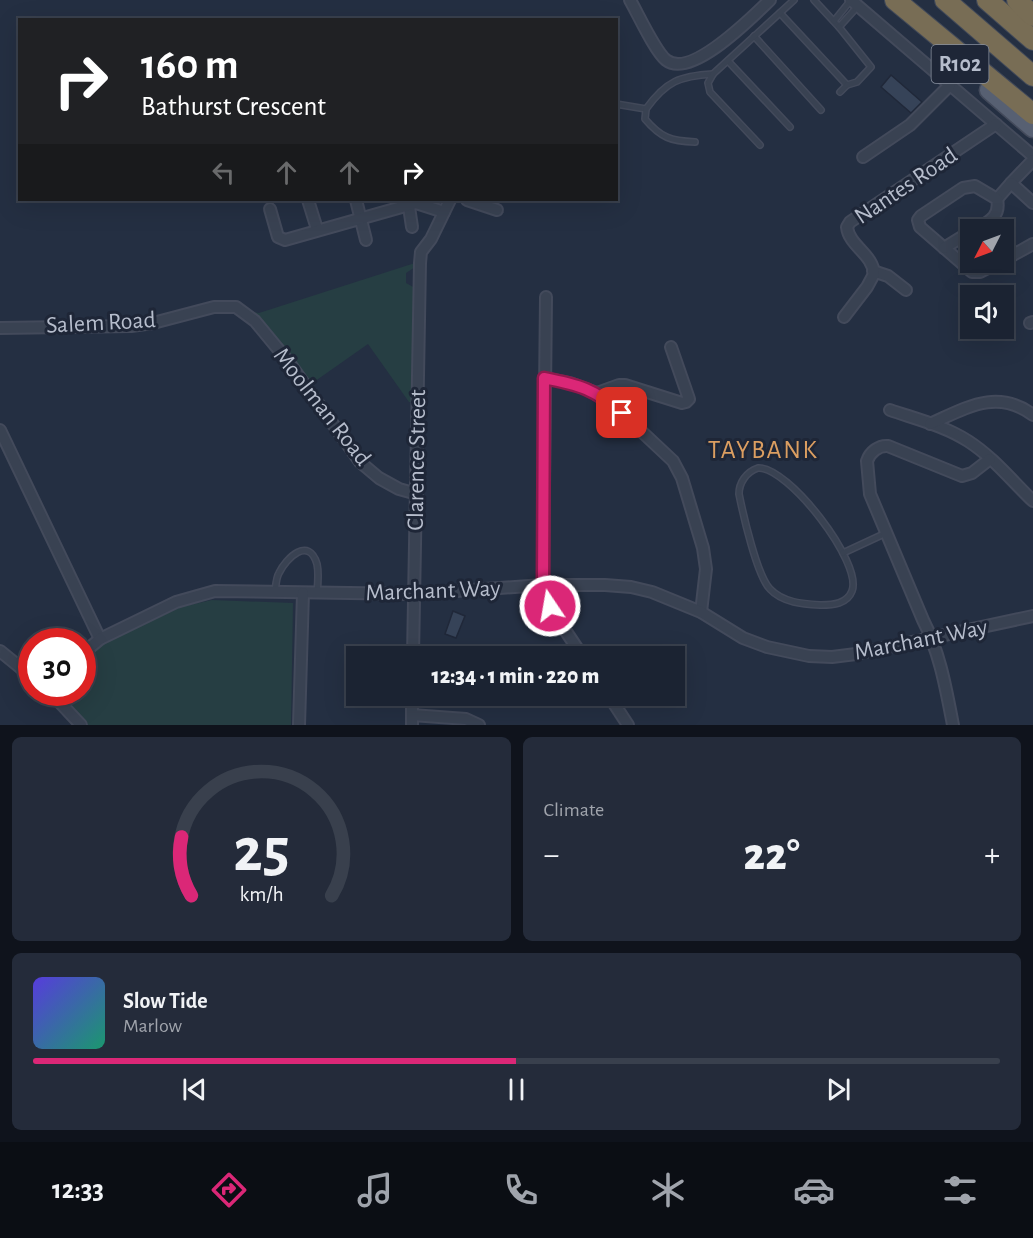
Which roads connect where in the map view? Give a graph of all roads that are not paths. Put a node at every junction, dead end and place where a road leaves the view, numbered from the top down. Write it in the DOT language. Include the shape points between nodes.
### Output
graph roads {
  1 [pos="630,0"];
  2 [pos="770,0"];
  3 [pos="794,0"];
  4 [pos="814,0"];
  5 [pos="886,0"];
  6 [pos="895,0"];
  7 [pos="945,0"];
  8 [pos="987,0"];
  9 [pos="1017,0"];
  10 [pos="853,2"];
  11 [pos="780,13"];
  12 [pos="1033,15"];
  13 [pos="834,21"];
  14 [pos="839,27"];
  15 [pos="754,36"];
  16 [pos="1033,40"];
  17 [pos="728,61"];
  18 [pos="713,74"];
  19 [pos="1033,76"];
  20 [pos="847,85"];
  21 [pos="950,85"];
  22 [pos="840,92"];
  23 [pos="618,104"];
  24 [pos="646,109"];
  25 [pos="821,110"];
  26 [pos="1033,114"];
  27 [pos="996,124"];
  28 [pos="790,128"];
  29 [pos="1033,128"];
  30 [pos="695,142"];
  31 [pos="760,145"];
  32 [pos="863,157"];
  33 [pos="1033,158"];
  34 [pos="1011,183"];
  35 [pos="997,199"];
  36 [pos="308,201"];
  37 [pos="356,201"];
  38 [pos="450,201"];
  39 [pos="471,201"];
  40 [pos="408,202"];
  41 [pos="1033,203"];
  42 [pos="270,209"];
  43 [pos="497,210"];
  44 [pos="444,212"];
  45 [pos="360,218"];
  46 [pos="990,219"];
  47 [pos="412,227"];
  48 [pos="317,230"];
  49 [pos="960,238"];
  50 [pos="366,240"];
  51 [pos="1033,244"];
  52 [pos="944,248"];
  53 [pos="1014,254"];
  54 [pos="960,263"];
  55 [pos="873,271"];
  56 [pos="906,290"];
  57 [pos="546,297"];
  58 [pos="236,307"];
  59 [pos="844,317"];
  60 [pos="0,328"];
  61 [pos="671,347"];
  62 [pos="544,378"];
  63 [pos="597,393"];
  64 [pos="890,410"];
  65 [pos="1033,415"];
  66 [pos="930,424"];
  67 [pos="0,430"];
  68 [pos="990,459"];
  69 [pos="417,494"];
  70 [pos="1033,501"];
  71 [pos="886,532"];
  72 [pos="843,553"];
  73 [pos="543,585"];
  74 [pos="275,592"];
  75 [pos="303,593"];
  76 [pos="317,593"];
  77 [pos="413,594"];
  78 [pos="700,612"];
  79 [pos="1033,616"];
  80 [pos="100,639"];
  81 [pos="932,639"];
  82 [pos="96,642"];
  83 [pos="413,646"];
  84 [pos="576,646"];
  85 [pos="0,651"];
  86 [pos="18,665"];
  87 [pos="63,706"];
  88 [pos="616,706"];
  89 [pos="412,720"];
  90 [pos="81,725"];
  91 [pos="299,725"];
  92 [pos="479,725"];
  93 [pos="628,725"];
  94 [pos="953,725"];
  1 -- 2 [label="street" via="659,50 673,63 710,52"];
  3 -- 11 [label="lane"];
  4 -- 13 [label="lane"];
  5 -- 29 [label="main road, R102"];
  6 -- 26 [label="highway"];
  7 -- 19 [label="highway"];
  8 -- 16 [label="highway"];
  9 -- 12 [label="highway"];
  10 -- 13 [label="lane"];
  10 -- 14 [label="lane"];
  10 -- 21 [label="street"];
  11 -- 15 [label="lane"];
  11 -- 20 [label="lane"];
  13 -- 14 [label="lane"];
  14 -- 20 [label="lane" via="871,67 857,82"];
  15 -- 17 [label="lane"];
  15 -- 25 [label="lane"];
  17 -- 18 [label="lane"];
  17 -- 28 [label="lane"];
  18 -- 24 [label="lane" via="686,76 667,86"];
  18 -- 31 [label="lane" via="708,89"];
  20 -- 22 [label="lane"];
  21 -- 27 [label="street"];
  21 -- 32 [label="street" via="910,125"];
  23 -- 24 [label="lane"];
  24 -- 30 [label="lane" via="645,119 665,138"];
  27 -- 33 [label="street"];
  27 -- 55 [label="street, Nantes Road" via="850,222 848,233 870,260"];
  33 -- 34 [label="street"];
  34 -- 35 [label="street"];
  34 -- 41 [label="street"];
  35 -- 46 [label="street" via="997,213"];
  35 -- 52 [label="street" via="968,186 921,216 920,227"];
  36 -- 48 [label="street"];
  37 -- 45 [label="street"];
  38 -- 44 [label="street"];
  39 -- 43 [label="street"];
  40 -- 44 [label="street"];
  40 -- 45 [label="street"];
  40 -- 47 [label="street"];
  42 -- 48 [label="street" via="281,239"];
  44 -- 69 [label="street, Clarence Street" via="421,252"];
  45 -- 48 [label="street"];
  45 -- 50 [label="street"];
  49 -- 52 [label="street"];
  51 -- 53 [label="street"];
  52 -- 54 [label="street"];
  55 -- 56 [label="street" via="888,276"];
  55 -- 59 [label="street"];
  57 -- 62 [label="street"];
  58 -- 60 [label="street, Salem Road" via="214,307 131,326"];
  58 -- 69 [label="street, Moolman Road" via="255,321 288,361 360,462 379,478"];
  61 -- 63 [label="street" via="689,399 686,402 625,385"];
  62 -- 63 [label="street"];
  62 -- 73 [label="street"];
  63 -- 78 [label="street" via="642,431 678,470 705,560"];
  64 -- 66 [label="street"];
  65 -- 66 [label="street" via="1014,405 987,401"];
  66 -- 68 [label="street" via="966,440"];
  67 -- 80 [label="street"];
  68 -- 70 [label="street"];
  68 -- 71 [label="street" via="962,476 883,446 867,461 870,494"];
  69 -- 77 [label="street, Clarence Street"];
  71 -- 72 [label="lane"];
  71 -- 81 [label="street"];
  72 -- 72 [label="lane" via="853,588 840,603 800,603 770,589 762,576 741,503 739,488 748,474 764,468 775,473 813,509"];
  73 -- 77 [label="street, Marchant Way"];
  73 -- 78 [label="street, Marchant Way" via="631,587"];
  73 -- 84 [label="street" via="553,612"];
  74 -- 75 [label="street, Marchant Way"];
  74 -- 76 [label="lane" via="278,574 286,561 303,550 316,562"];
  74 -- 80 [label="street, Marchant Way" via="199,594"];
  75 -- 76 [label="street, Marchant Way"];
  75 -- 91 [label="street"];
  76 -- 77 [label="street, Marchant Way"];
  77 -- 83 [label="street, Clarence Street"];
  78 -- 81 [label="street, Marchant Way" via="743,638 809,656 856,654"];
  79 -- 81 [label="street, Marchant Way"];
  80 -- 82 [label="street, Marchant Way"];
  81 -- 94 [label="street"];
  85 -- 86 [label="street"];
  87 -- 90 [label="street"];
  88 -- 93 [label="street"];
  89 -- 92 [label="street" via="466,719"];
}
